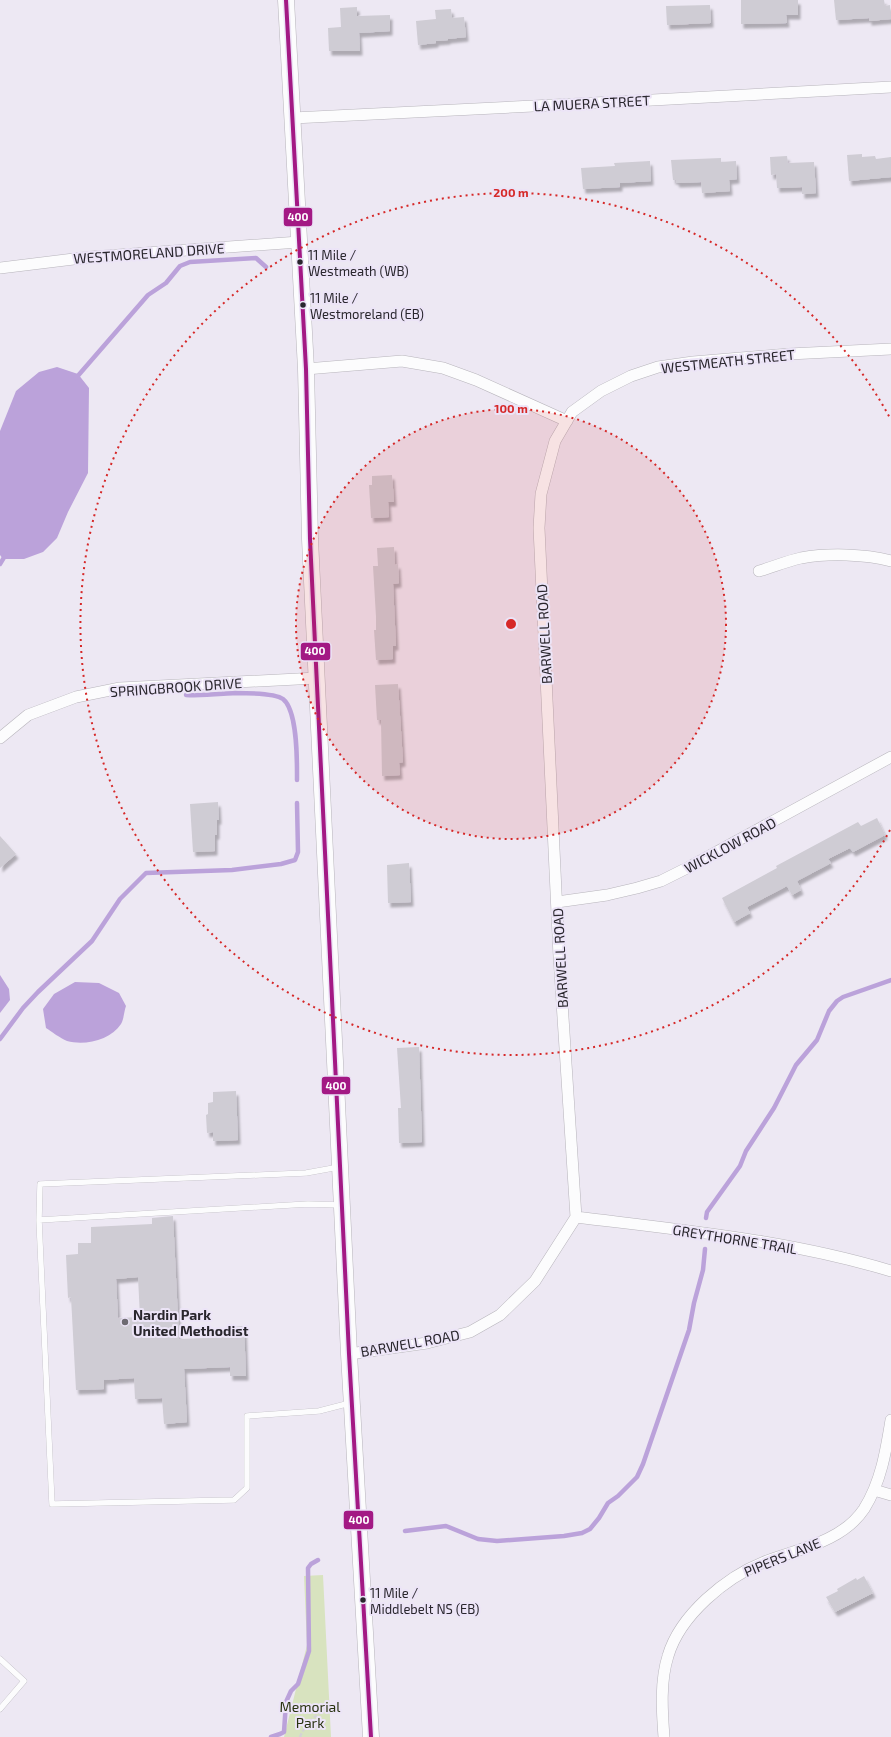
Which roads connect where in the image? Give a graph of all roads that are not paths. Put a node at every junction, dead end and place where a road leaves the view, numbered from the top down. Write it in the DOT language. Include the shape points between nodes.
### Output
graph roads {
  1 [pos="286,0"];
  2 [pos="891,86"];
  3 [pos="293,118"];
  4 [pos="299,242"];
  5 [pos="0,268"];
  6 [pos="891,349"];
  7 [pos="306,369"];
  8 [pos="567,421"];
  9 [pos="891,561"];
  10 [pos="759,571"];
  11 [pos="317,678"];
  12 [pos="0,738"];
  13 [pos="891,756"];
  14 [pos="557,902"];
  15 [pos="340,1166"];
  16 [pos="342,1205"];
  17 [pos="576,1217"];
  18 [pos="39,1220"];
  19 [pos="891,1272"];
  20 [pos="349,1354"];
  21 [pos="352,1403"];
  22 [pos="891,1420"];
  23 [pos="874,1490"];
  24 [pos="891,1495"];
  25 [pos="0,1659"];
  26 [pos="0,1709"];
  27 [pos="370,1737"];
  28 [pos="664,1737"];
  1 -- 3 [label="street"];
  2 -- 3 [label="street, LA MUERA STREET"];
  3 -- 4 [label="street"];
  4 -- 5 [label="street, WESTMORELAND DRIVE" via="90,257"];
  4 -- 7 [label="street"];
  6 -- 8 [label="street, WESTMEATH STREET" via="789,354 658,367 631,376 600,391 572,412"];
  7 -- 8 [label="street" via="402,361 443,368"];
  7 -- 11 [label="street" via="310,539"];
  8 -- 14 [label="street, BARWELL ROAD" via="555,441 547,468 541,494 539,528"];
  9 -- 10 [label="street" via="831,555 801,558"];
  11 -- 12 [label="street, SPRINGBROOK DRIVE" via="120,688 76,697 28,714"];
  11 -- 15 [label="street"];
  13 -- 14 [label="street, WICKLOW ROAD" via="661,881 607,895"];
  14 -- 17 [label="street, BARWELL ROAD"];
  15 -- 16 [label="street"];
  15 -- 18 [label="lane" via="306,1173 40,1184"];
  16 -- 18 [label="lane" via="308,1204"];
  16 -- 20 [label="street"];
  17 -- 19 [label="street, GREYTHORNE TRAIL" via="790,1247 853,1260"];
  17 -- 20 [label="street, BARWELL ROAD" via="535,1281 500,1315 470,1332 427,1343"];
  18 -- 21 [label="lane" via="52,1504 234,1500 247,1488 247,1416 319,1411"];
  20 -- 21 [label="street"];
  21 -- 27 [label="street"];
  22 -- 23 [label="street, PIPERS LANE" via="878,1483"];
  23 -- 24 [label="street"];
  23 -- 28 [label="street, PIPERS LANE" via="864,1510 848,1526 827,1540 764,1562 733,1577 707,1598 684,1622 668,1656 661,1702"];
  25 -- 26 [label="lane" via="24,1681"];
}
